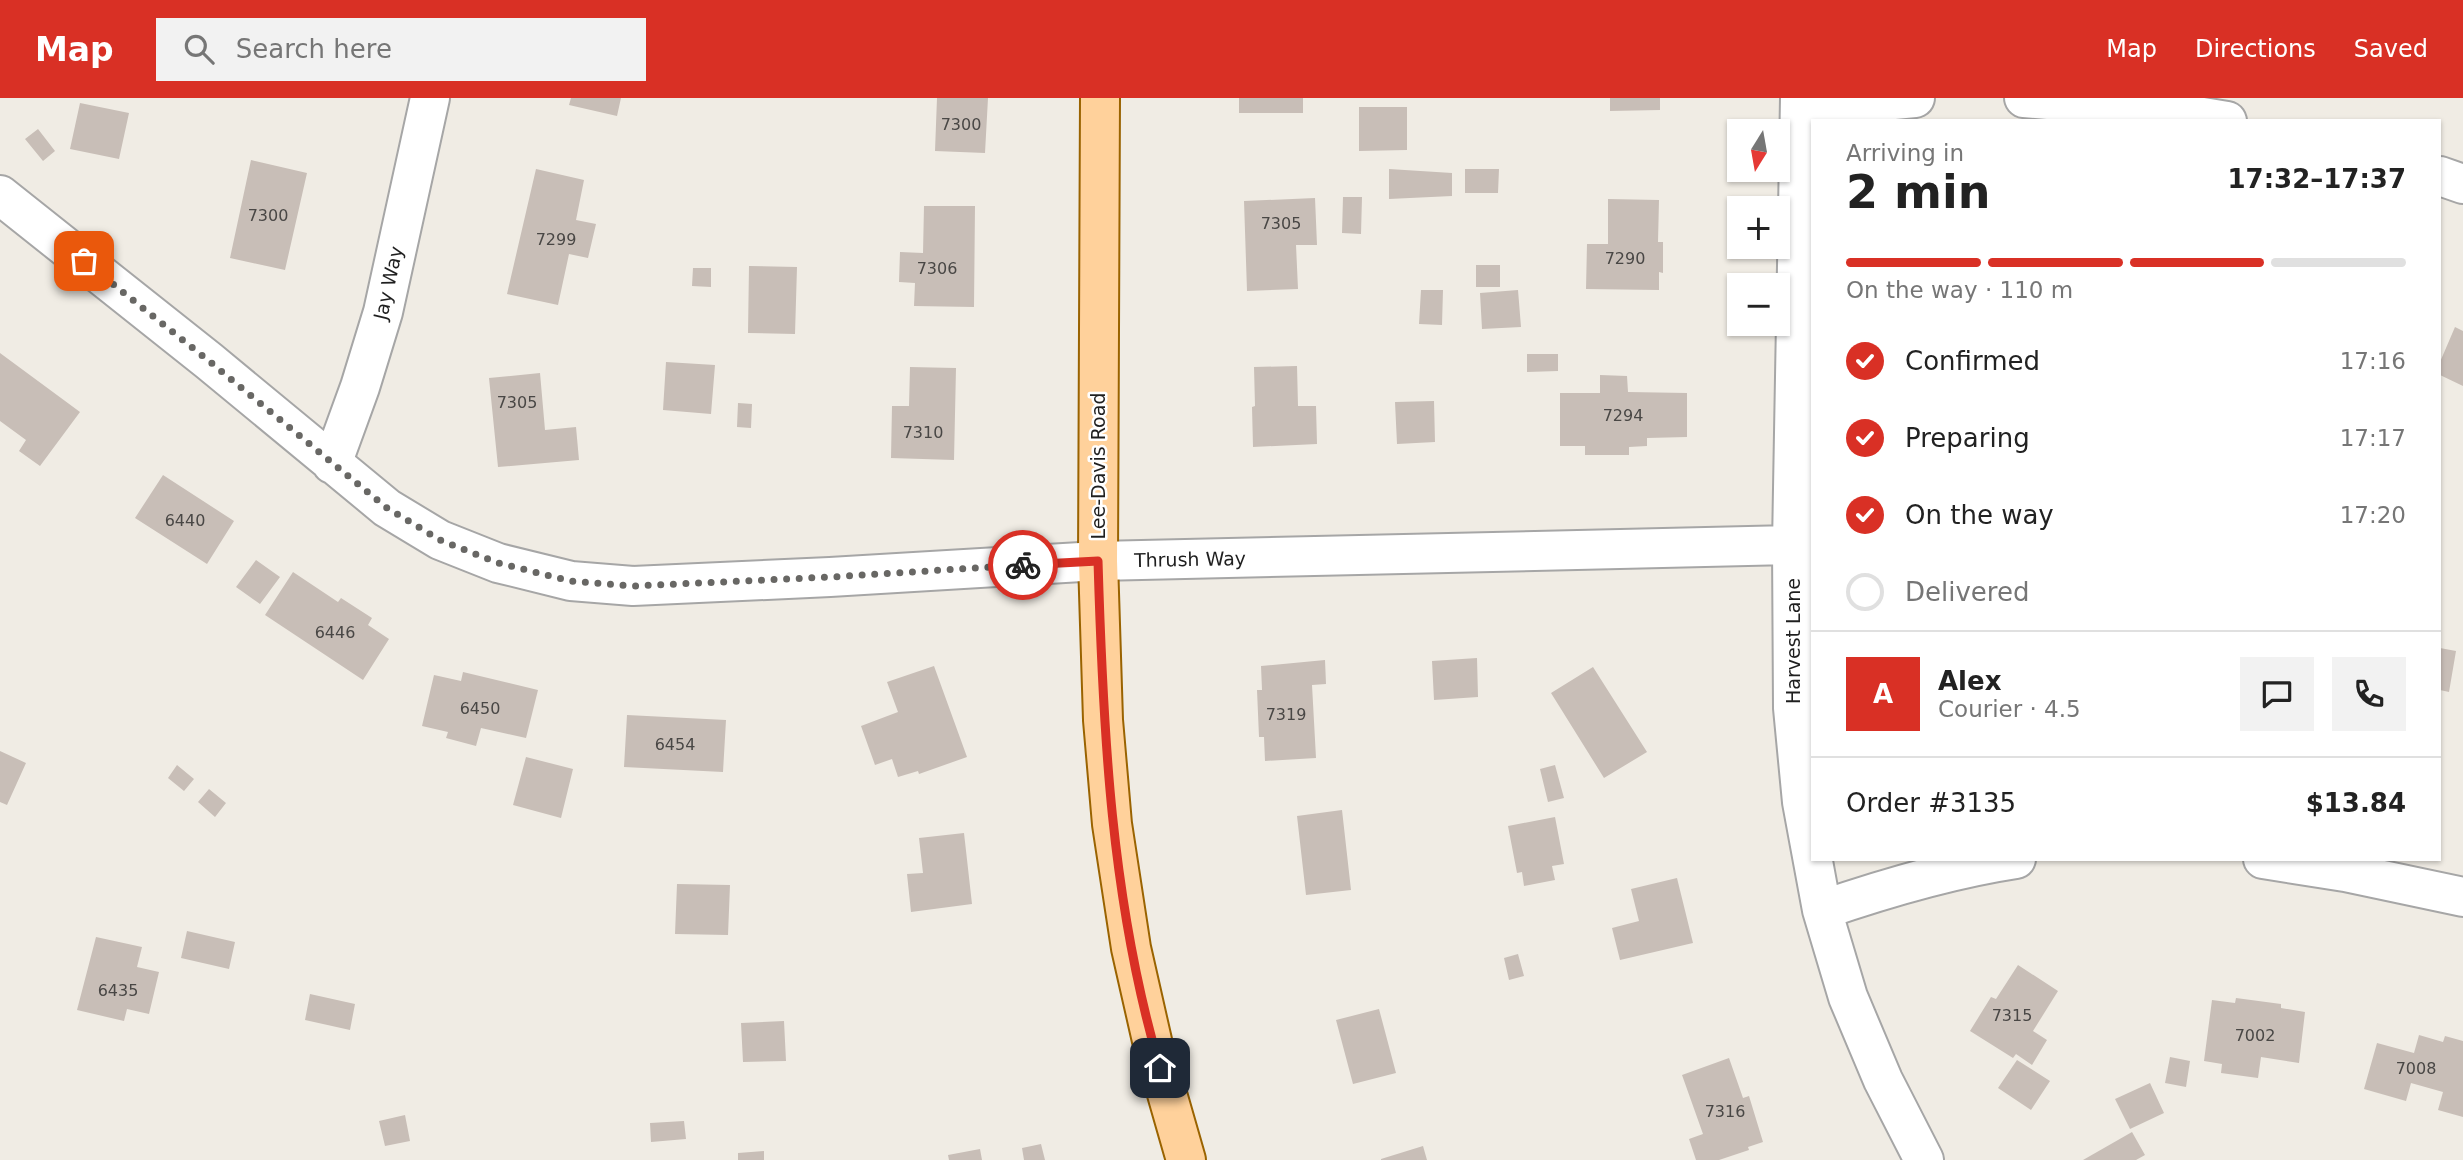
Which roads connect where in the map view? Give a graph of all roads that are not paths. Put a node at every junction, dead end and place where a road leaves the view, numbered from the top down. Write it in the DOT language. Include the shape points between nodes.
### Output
graph roads {
  1 [pos="430,98"];
  2 [pos="1100,98"];
  3 [pos="1914,98"];
  4 [pos="2024,98"];
  5 [pos="1800,109"];
  6 [pos="2215,119"];
  7 [pos="2441,176"];
  8 [pos="2463,184"];
  9 [pos="0,195"];
  10 [pos="332,464"];
  11 [pos="1793,545"];
  12 [pos="1098,561"];
  13 [pos="1811,851"];
  14 [pos="1813,861"];
  15 [pos="2003,861"];
  16 [pos="2276,861"];
  17 [pos="2463,897"];
  18 [pos="1822,910"];
  19 [pos="1186,1160"];
  20 [pos="1924,1160"];
  1 -- 10 [label="street, Jay Way" via="383,312"];
  2 -- 12 [label="main road, Lee-Davis Road"];
  3 -- 5 [label="street"];
  4 -- 6 [label="street"];
  5 -- 11 [label="street, Harvest Lane"];
  7 -- 8 [label="street"];
  9 -- 10 [label="street, Thrush Way"];
  10 -- 12 [label="street, Thrush Way" via="387,508 440,540 498,563 571,581 633,586"];
  11 -- 12 [label="street, Thrush Way"];
  11 -- 13 [label="street, Harvest Lane" via="1793,708"];
  12 -- 19 [label="main road, Lee-Davis Road" via="1112,824 1131,948"];
  14 -- 18 [label="street, Harvest Lane"];
  15 -- 18 [label="street" via="1887,887"];
  16 -- 17 [label="street"];
  18 -- 20 [label="street, Harvest Lane" via="1849,997 1883,1080"];
}
